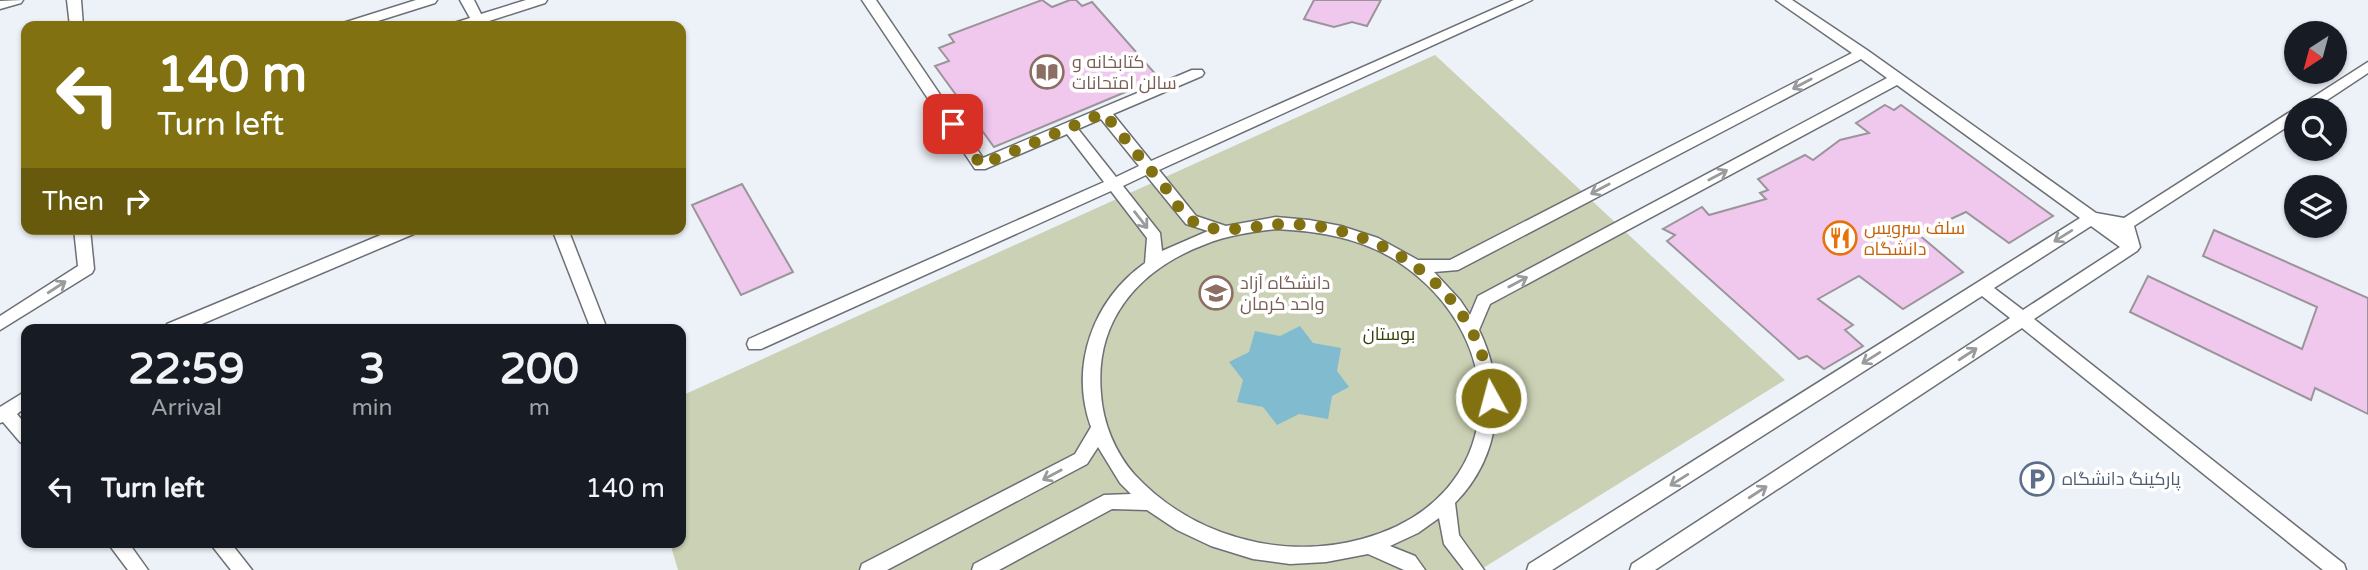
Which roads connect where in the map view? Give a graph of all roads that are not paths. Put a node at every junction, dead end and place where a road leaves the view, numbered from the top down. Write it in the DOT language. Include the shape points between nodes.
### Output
graph roads {
  1 [pos="16,0"];
  2 [pos="74,0"];
  3 [pos="430,0"];
  4 [pos="467,0"];
  5 [pos="540,0"];
  6 [pos="869,0"];
  7 [pos="1524,0"];
  8 [pos="1783,0"];
  9 [pos="0,5"];
  10 [pos="76,21"];
  11 [pos="364,21"];
  12 [pos="479,21"];
  13 [pos="485,21"];
  14 [pos="1862,53"];
  15 [pos="2368,67"];
  16 [pos="1197,73"];
  17 [pos="1898,78"];
  18 [pos="2320,98"];
  19 [pos="1104,113"];
  20 [pos="2284,122"];
  21 [pos="1069,127"];
  22 [pos="1149,168"];
  23 [pos="1113,183"];
  24 [pos="2092,218"];
  25 [pos="2126,224"];
  26 [pos="1221,230"];
  27 [pos="83,235"];
  28 [pos="397,235"];
  29 [pos="562,235"];
  30 [pos="2132,247"];
  31 [pos="1153,263"];
  32 [pos="1416,266"];
  33 [pos="1982,288"];
  34 [pos="2022,319"];
  35 [pos="0,324"];
  36 [pos="185,324"];
  37 [pos="597,324"];
  38 [pos="1472,328"];
  39 [pos="755,344"];
  40 [pos="21,401"];
  41 [pos="2,414"];
  42 [pos="1099,429"];
  43 [pos="21,432"];
  44 [pos="1446,501"];
  45 [pos="1151,502"];
  46 [pos="1369,546"];
  47 [pos="121,548"];
  48 [pos="223,548"];
  49 [pos="137,569"];
  50 [pos="243,570"];
  51 [pos="869,570"];
  52 [pos="981,570"];
  53 [pos="1416,570"];
  54 [pos="1475,570"];
  55 [pos="1536,570"];
  56 [pos="1639,570"];
  57 [pos="2337,570"];
  1 -- 9 [label="lane"];
  2 -- 10 [label="lane"];
  3 -- 11 [label="lane"];
  4 -- 12 [label="lane"];
  5 -- 13 [label="lane"];
  6 -- 21 [label="lane" via="981,165"];
  7 -- 22 [label="lane"];
  8 -- 14 [label="lane"];
  14 -- 17 [label="lane"];
  14 -- 32 [label="lane, one-way" via="1452,266"];
  15 -- 18 [label="lane"];
  16 -- 19 [label="lane"];
  17 -- 24 [label="lane"];
  38 -- 17 [label="lane, one-way" via="1484,300"];
  19 -- 21 [label="lane"];
  19 -- 22 [label="lane"];
  20 -- 25 [label="lane"];
  21 -- 23 [label="lane"];
  22 -- 23 [label="lane"];
  22 -- 26 [label="lane" via="1191,220"];
  23 -- 31 [label="lane, one-way" via="1155,237"];
  23 -- 39 [label="lane"];
  24 -- 25 [label="lane"];
  24 -- 30 [label="lane"];
  24 -- 33 [label="lane, one-way"];
  25 -- 30 [label="lane"];
  26 -- 31 [label="lane"];
  26 -- 32 [label="lane" via="1276,223 1313,225 1367,240"];
  35 -- 27 [label="lane, one-way" via="86,269"];
  28 -- 36 [label="lane"];
  29 -- 37 [label="lane"];
  30 -- 34 [label="lane"];
  31 -- 42 [label="lane" via="1117,299 1096,344 1091,386"];
  32 -- 38 [label="lane" via="1448,294"];
  33 -- 34 [label="lane"];
  33 -- 55 [label="lane, one-way"];
  56 -- 34 [label="lane, one-way"];
  34 -- 57 [label="lane"];
  38 -- 44 [label="lane" via="1486,362 1489,416 1479,452"];
  40 -- 41 [label="lane"];
  41 -- 43 [label="lane"];
  42 -- 45 [label="lane" via="1120,468"];
  42 -- 51 [label="lane, one-way" via="1082,459"];
  44 -- 46 [label="lane" via="1411,527"];
  44 -- 54 [label="lane" via="1450,538"];
  45 -- 46 [label="lane" via="1209,537 1253,551 1324,555"];
  45 -- 52 [label="lane" via="1110,501"];
  46 -- 53 [label="lane" via="1409,562"];
  47 -- 49 [label="lane"];
  48 -- 50 [label="lane"];
}
